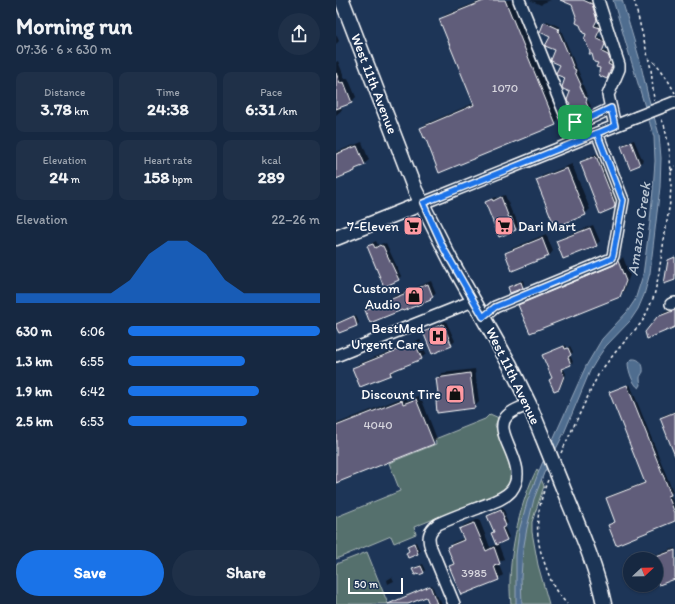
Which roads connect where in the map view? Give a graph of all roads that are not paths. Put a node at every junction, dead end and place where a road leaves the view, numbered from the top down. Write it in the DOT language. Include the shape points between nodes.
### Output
graph roads {
  1 [pos="342,0"];
  2 [pos="519,0"];
  3 [pos="598,0"];
  4 [pos="663,106"];
  5 [pos="611,108"];
  6 [pos="579,123"];
  7 [pos="615,126"];
  8 [pos="597,133"];
  9 [pos="586,138"];
  10 [pos="423,203"];
  11 [pos="336,238"];
  12 [pos="473,301"];
  13 [pos="483,317"];
  14 [pos="336,356"];
  15 [pos="529,404"];
  16 [pos="454,604"];
  17 [pos="604,604"];
  1 -- 10 [label="main road, West 11th Avenue" via="415,190"];
  2 -- 6 [label="street" via="566,116"];
  3 -- 5 [label="street" via="619,65 608,93"];
  4 -- 7 [label="street, bridge"];
  5 -- 6 [label="street"];
  5 -- 7 [label="street"];
  6 -- 9 [label="street"];
  7 -- 8 [label="street"];
  8 -- 9 [label="street"];
  8 -- 13 [label="street" via="623,200 613,256 495,307"];
  9 -- 10 [label="street"];
  10 -- 11 [label="main road"];
  10 -- 12 [label="main road, West 11th Avenue" via="444,249"];
  12 -- 13 [label="main road, West 11th Avenue"];
  12 -- 14 [label="street"];
  13 -- 15 [label="main road, West 11th Avenue"];
  15 -- 16 [label="street" via="506,416 504,422 504,434 518,471 518,478 511,491 502,498 438,524 430,533 431,548"];
  15 -- 17 [label="main road, West 11th Avenue, bridge" via="542,436 554,482 588,550"];
}
